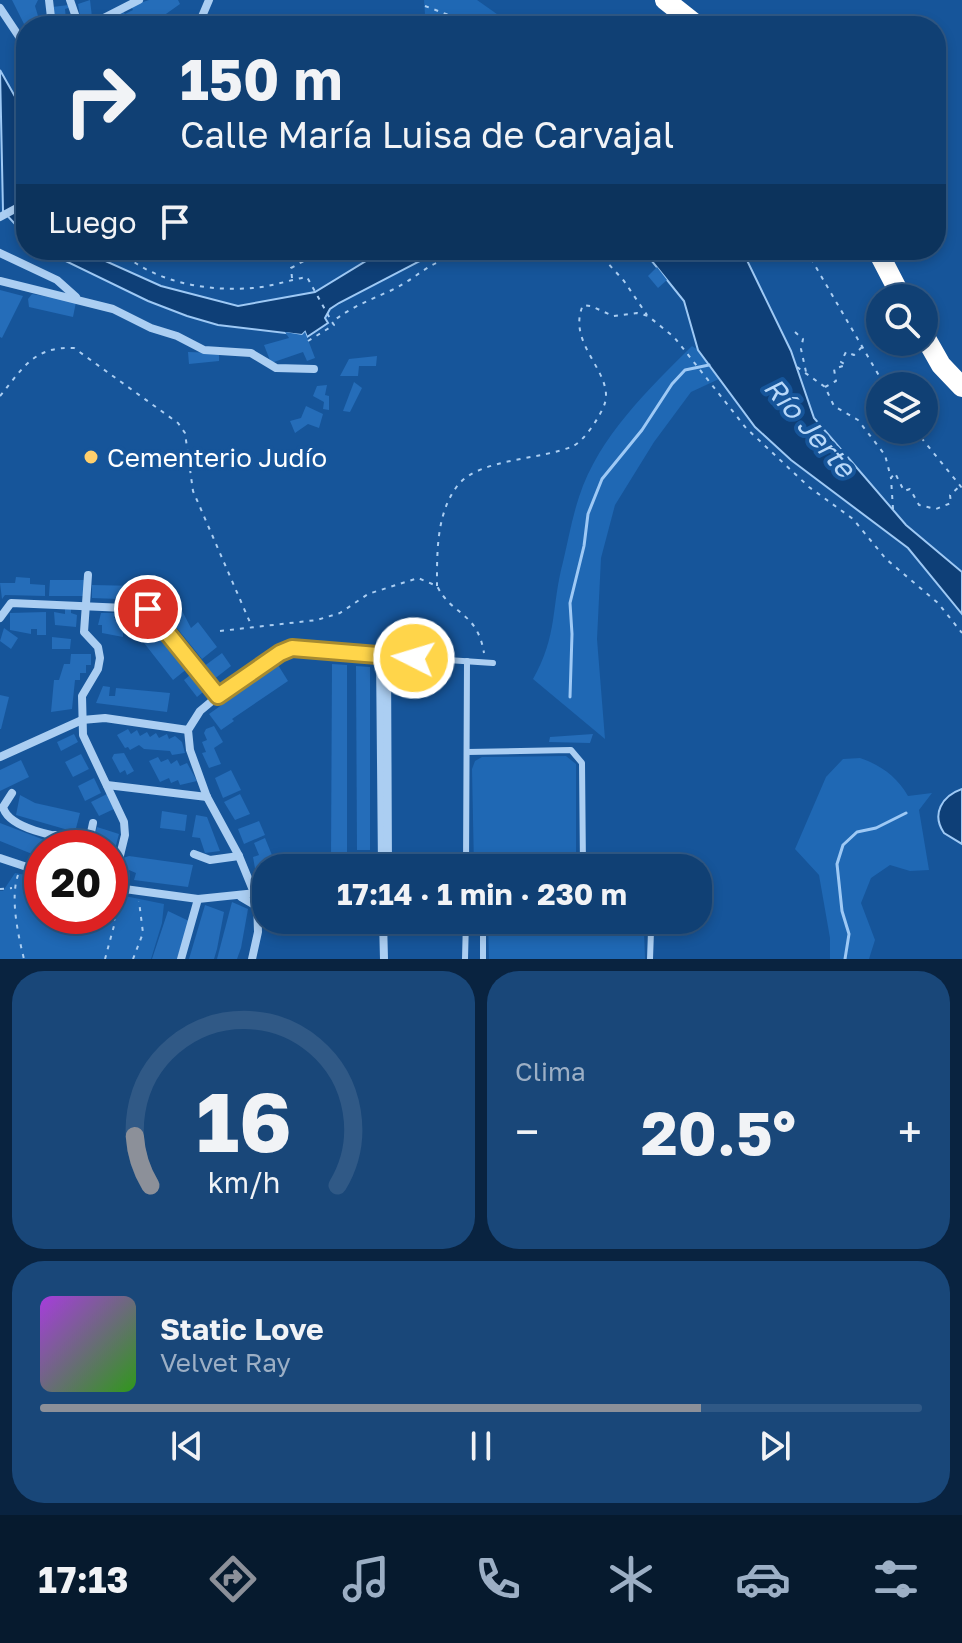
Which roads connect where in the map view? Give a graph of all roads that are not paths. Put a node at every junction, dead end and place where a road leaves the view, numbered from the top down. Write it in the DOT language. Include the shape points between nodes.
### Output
graph roads {
  1 [pos="139,0"];
  2 [pos="665,0"];
  3 [pos="0,8"];
  4 [pos="108,16"];
  5 [pos="685,16"];
  6 [pos="16,32"];
  7 [pos="0,253"];
  8 [pos="882,260"];
  9 [pos="0,281"];
  10 [pos="895,284"];
  11 [pos="76,297"];
  12 [pos="936,356"];
  13 [pos="314,369"];
  14 [pos="962,387"];
  15 [pos="88,575"];
  16 [pos="85,606"];
  17 [pos="0,618"];
  18 [pos="383,656"];
  19 [pos="467,661"];
  20 [pos="489,662"];
  21 [pos="218,696"];
  22 [pos="82,720"];
  23 [pos="188,730"];
  24 [pos="467,752"];
  25 [pos="0,757"];
  26 [pos="107,785"];
  27 [pos="12,793"];
  28 [pos="207,797"];
  29 [pos="93,823"];
  30 [pos="40,830"];
  31 [pos="92,830"];
  32 [pos="125,830"];
  33 [pos="194,854"];
  34 [pos="385,854"];
  35 [pos="466,854"];
  36 [pos="583,854"];
  37 [pos="239,856"];
  38 [pos="0,858"];
  39 [pos="24,867"];
  40 [pos="252,889"];
  41 [pos="128,890"];
  42 [pos="252,892"];
  43 [pos="241,897"];
  44 [pos="198,899"];
  45 [pos="252,901"];
  46 [pos="258,934"];
  47 [pos="385,934"];
  48 [pos="466,934"];
  49 [pos="483,934"];
  50 [pos="651,934"];
  51 [pos="181,959"];
  52 [pos="252,959"];
  53 [pos="386,959"];
  54 [pos="465,959"];
  55 [pos="483,959"];
  56 [pos="650,959"];
  1 -- 4 [label="street"];
  2 -- 5 [label="highway"];
  3 -- 6 [label="street"];
  7 -- 11 [label="street" via="57,280"];
  8 -- 10 [label="highway"];
  9 -- 11 [label="street"];
  11 -- 13 [label="street" via="204,350 251,353 276,368"];
  12 -- 14 [label="highway"];
  15 -- 16 [label="street"];
  16 -- 17 [label="street" via="11,603"];
  16 -- 21 [label="street" via="148,609"];
  16 -- 22 [label="street" via="84,632 98,647 100,658 84,689"];
  18 -- 19 [label="lane"];
  18 -- 21 [label="street" via="292,648"];
  18 -- 34 [label="street"];
  19 -- 20 [label="lane"];
  19 -- 24 [label="lane"];
  21 -- 23 [label="street"];
  22 -- 23 [label="street" via="105,718"];
  22 -- 25 [label="street"];
  22 -- 26 [label="street" via="83,735"];
  23 -- 28 [label="street"];
  24 -- 35 [label="lane"];
  24 -- 36 [label="lane" via="571,750 582,763"];
  26 -- 28 [label="street"];
  26 -- 32 [label="street"];
  27 -- 30 [label="street" via="2,809 9,820"];
  28 -- 37 [label="street"];
  29 -- 31 [label="street"];
  33 -- 37 [label="street" via="210,860"];
  37 -- 40 [label="street"];
  38 -- 39 [label="street"];
  41 -- 44 [label="street"];
  42 -- 43 [label="street"];
  43 -- 44 [label="street"];
  43 -- 45 [label="street"];
  44 -- 51 [label="street"];
  46 -- 52 [label="street"];
  47 -- 53 [label="street"];
  48 -- 54 [label="lane"];
  49 -- 55 [label="lane"];
  50 -- 56 [label="lane"];
}
